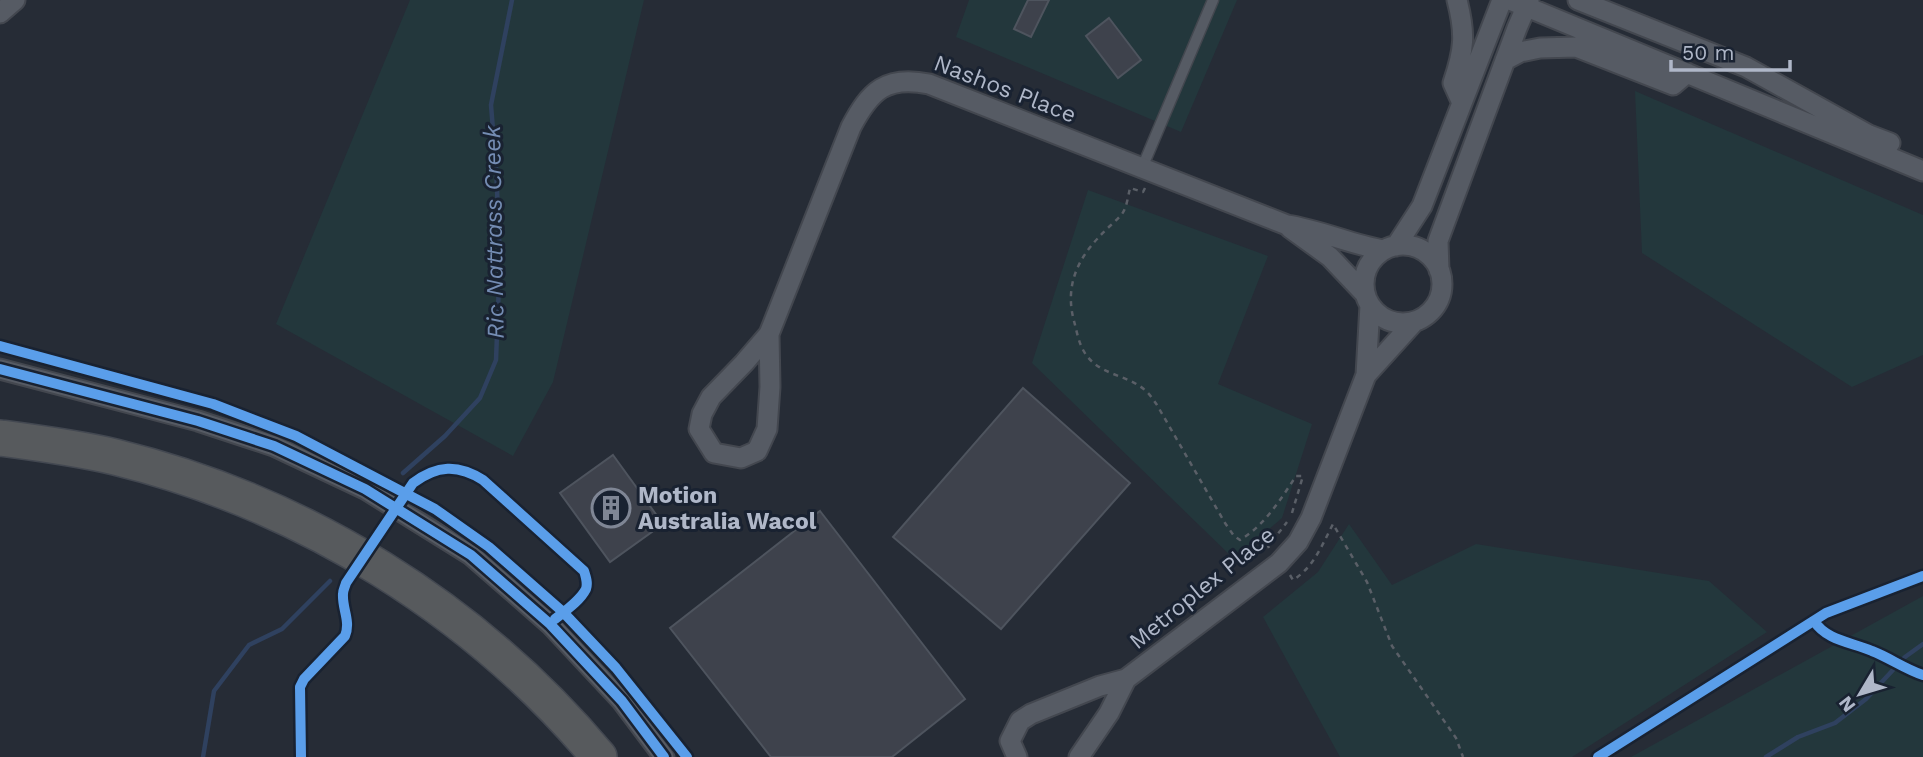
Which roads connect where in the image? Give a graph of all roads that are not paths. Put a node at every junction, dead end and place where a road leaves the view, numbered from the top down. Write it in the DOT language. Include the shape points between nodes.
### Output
graph roads {
  1 [pos="15,0"];
  2 [pos="1213,0"];
  3 [pos="1457,0"];
  4 [pos="1502,0"];
  5 [pos="1522,2"];
  6 [pos="1587,2"];
  7 [pos="0,13"];
  8 [pos="1505,60"];
  9 [pos="1687,73"];
  10 [pos="1462,103"];
  11 [pos="1923,157"];
  12 [pos="1147,170"];
  13 [pos="1923,171"];
  14 [pos="1287,225"];
  15 [pos="1390,248"];
  16 [pos="1439,270"];
  17 [pos="1368,300"];
  18 [pos="1414,322"];
  19 [pos="769,334"];
  20 [pos="0,369"];
  21 [pos="1366,375"];
  22 [pos="0,438"];
  23 [pos="1126,679"];
  24 [pos="599,757"];
  25 [pos="664,757"];
  26 [pos="1017,757"];
  27 [pos="1079,757"];
  1 -- 7 [label="street"];
  2 -- 12 [label="lane"];
  3 -- 10 [label="street" via="1463,25 1462,54 1453,83"];
  4 -- 10 [label="street"];
  5 -- 8 [label="street"];
  5 -- 9 [label="street"];
  6 -- 11 [label="street" via="1746,67 1869,135"];
  8 -- 9 [label="street" via="1540,48 1576,47 1673,85"];
  8 -- 16 [label="street" via="1438,241"];
  9 -- 13 [label="street"];
  10 -- 15 [label="street" via="1422,206"];
  12 -- 14 [label="street, Nashos Place"];
  12 -- 19 [label="street, Nashos Place" via="929,84 908,80 892,84 863,104 850,127"];
  14 -- 15 [label="street, Nashos Place" via="1369,247"];
  14 -- 17 [label="street, Nashos Place" via="1330,257"];
  15 -- 16 [label="street" via="1422,250"];
  15 -- 17 [label="street" via="1373,259 1367,270"];
  16 -- 18 [label="street" via="1440,297 1434,308"];
  17 -- 18 [label="street" via="1390,321"];
  17 -- 21 [label="street, Metroplex Place"];
  18 -- 21 [label="street, Metroplex Place"];
  19 -- 19 [label="street, Nashos Place" via="767,429 757,451 741,458 714,453 699,429 702,414 711,397"];
  20 -- 25 [label="street" via="198,421 274,446 365,489 471,555 550,624 622,701"];
  21 -- 23 [label="street, Metroplex Place" via="1298,542 1279,563"];
  22 -- 24 [label="highway" via="115,457 166,472 230,493 341,545 391,574 484,642 564,717"];
  23 -- 26 [label="street, Metroplex Place" via="1020,721 1010,741"];
  23 -- 27 [label="street, Metroplex Place"];
}
